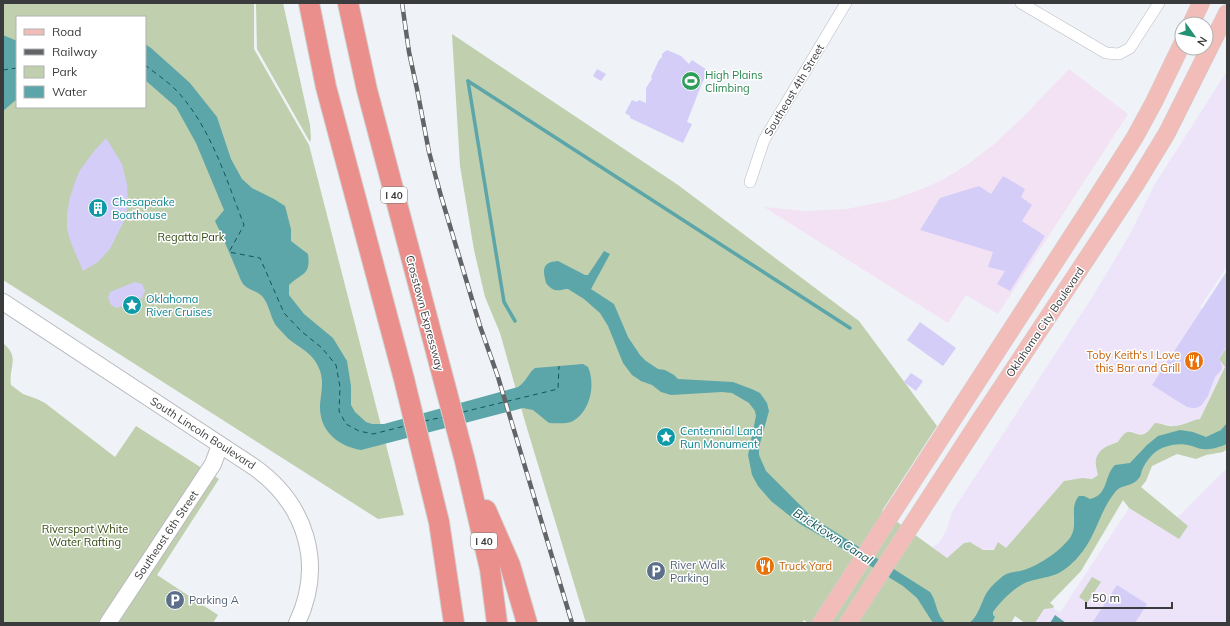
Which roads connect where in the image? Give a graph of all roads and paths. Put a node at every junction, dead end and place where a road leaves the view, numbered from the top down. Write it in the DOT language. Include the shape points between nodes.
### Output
graph roads {
  1 [pos="309,3"];
  2 [pos="348,3"];
  3 [pos="846,3"];
  4 [pos="1021,3"];
  5 [pos="1160,3"];
  6 [pos="1201,3"];
  7 [pos="1227,13"];
  8 [pos="1195,16"];
  9 [pos="1176,56"];
  10 [pos="750,182"];
  11 [pos="3,302"];
  12 [pos="220,445"];
  13 [pos="465,461"];
  14 [pos="510,565"];
  15 [pos="108,623"];
  16 [pos="298,623"];
  17 [pos="454,623"];
  18 [pos="497,623"];
  19 [pos="521,623"];
  20 [pos="527,623"];
  21 [pos="821,623"];
  22 [pos="848,623"];
  1 -- 17 [label="highway" via="326,87 404,379 439,522"];
  2 -- 13 [label="highway, Crosstown Expressway / I 40" via="367,90"];
  3 -- 10 [label="street, Southeast 4th Street" via="764,140"];
  4 -- 5 [label="street" via="1106,53 1119,54 1130,48"];
  6 -- 8 [label="main road"];
  7 -- 22 [label="main road, Oklahoma City Boulevard" via="1167,133 1098,243"];
  9 -- 21 [label="main road" via="1131,143"];
  11 -- 12 [label="main road, South Lincoln Boulevard"];
  12 -- 15 [label="main road, Southeast 6th Street" via="213,464"];
  12 -- 16 [label="main road, South Lincoln Boulevard" via="266,476 296,511 308,545 310,573 307,599"];
  13 -- 14 [label="highway"];
  13 -- 18 [label="highway, Crosstown Expressway / I 40" via="490,569"];
  14 -- 19 [label="highway"];
  14 -- 20 [label="highway"];
}
